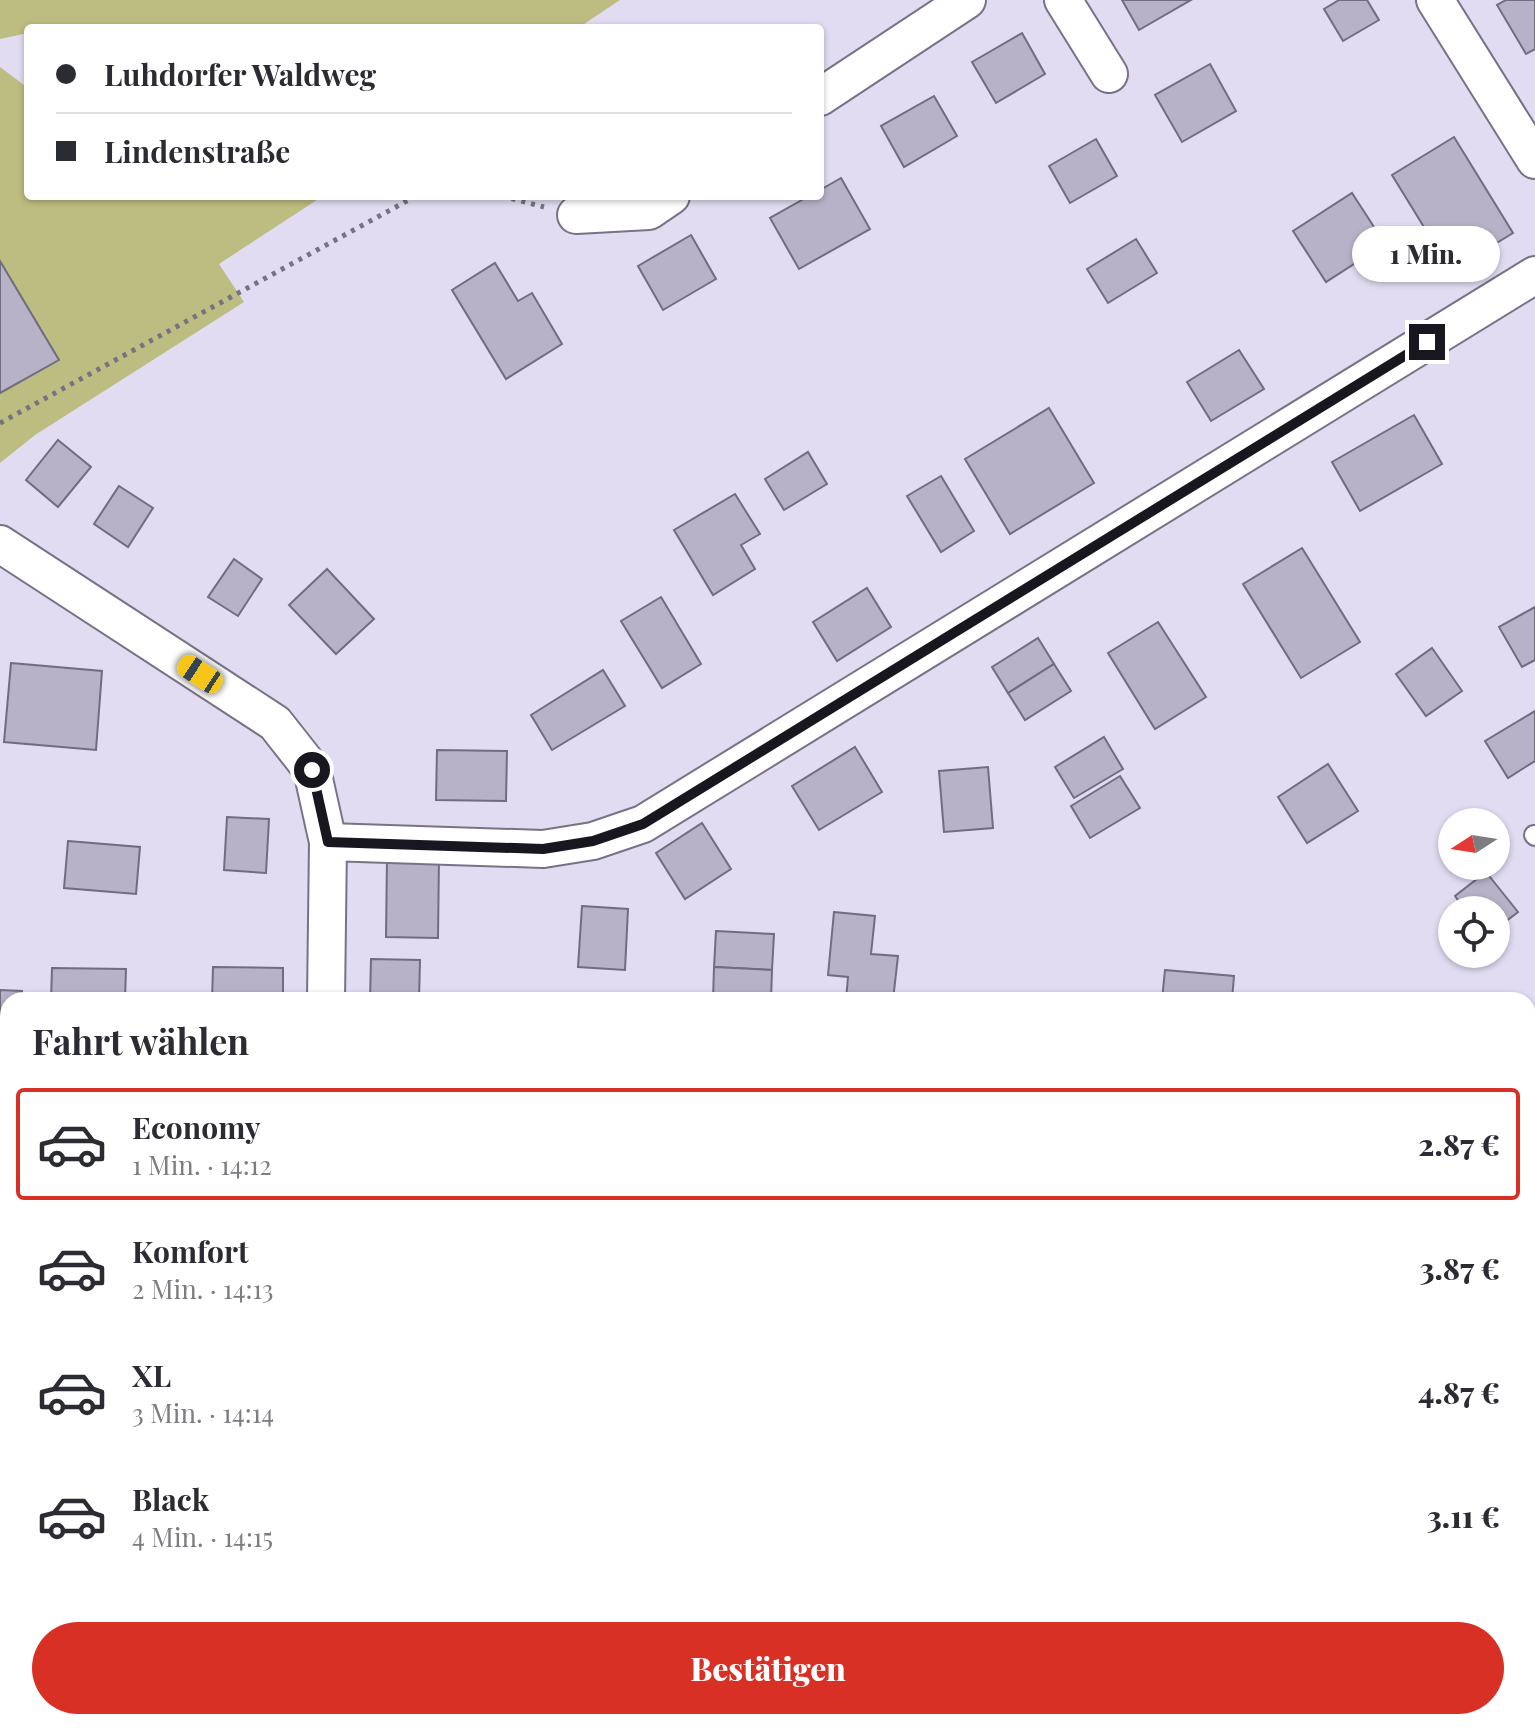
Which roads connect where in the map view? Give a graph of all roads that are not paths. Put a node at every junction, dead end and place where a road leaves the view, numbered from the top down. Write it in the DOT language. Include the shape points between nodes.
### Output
graph roads {
  1 [pos="967,0"];
  2 [pos="1063,0"];
  3 [pos="1435,0"];
  4 [pos="1109,74"];
  5 [pos="824,94"];
  6 [pos="1535,160"];
  7 [pos="665,200"];
  8 [pos="576,215"];
  9 [pos="1535,275"];
  10 [pos="0,544"];
  11 [pos="328,842"];
  12 [pos="326,992"];
  1 -- 5 [label="street"];
  2 -- 4 [label="street"];
  3 -- 6 [label="street"];
  7 -- 8 [label="street" via="649,211"];
  9 -- 11 [label="street" via="643,824 593,841 543,849"];
  10 -- 11 [label="street" via="275,723 312,770"];
  11 -- 12 [label="street"];
}
